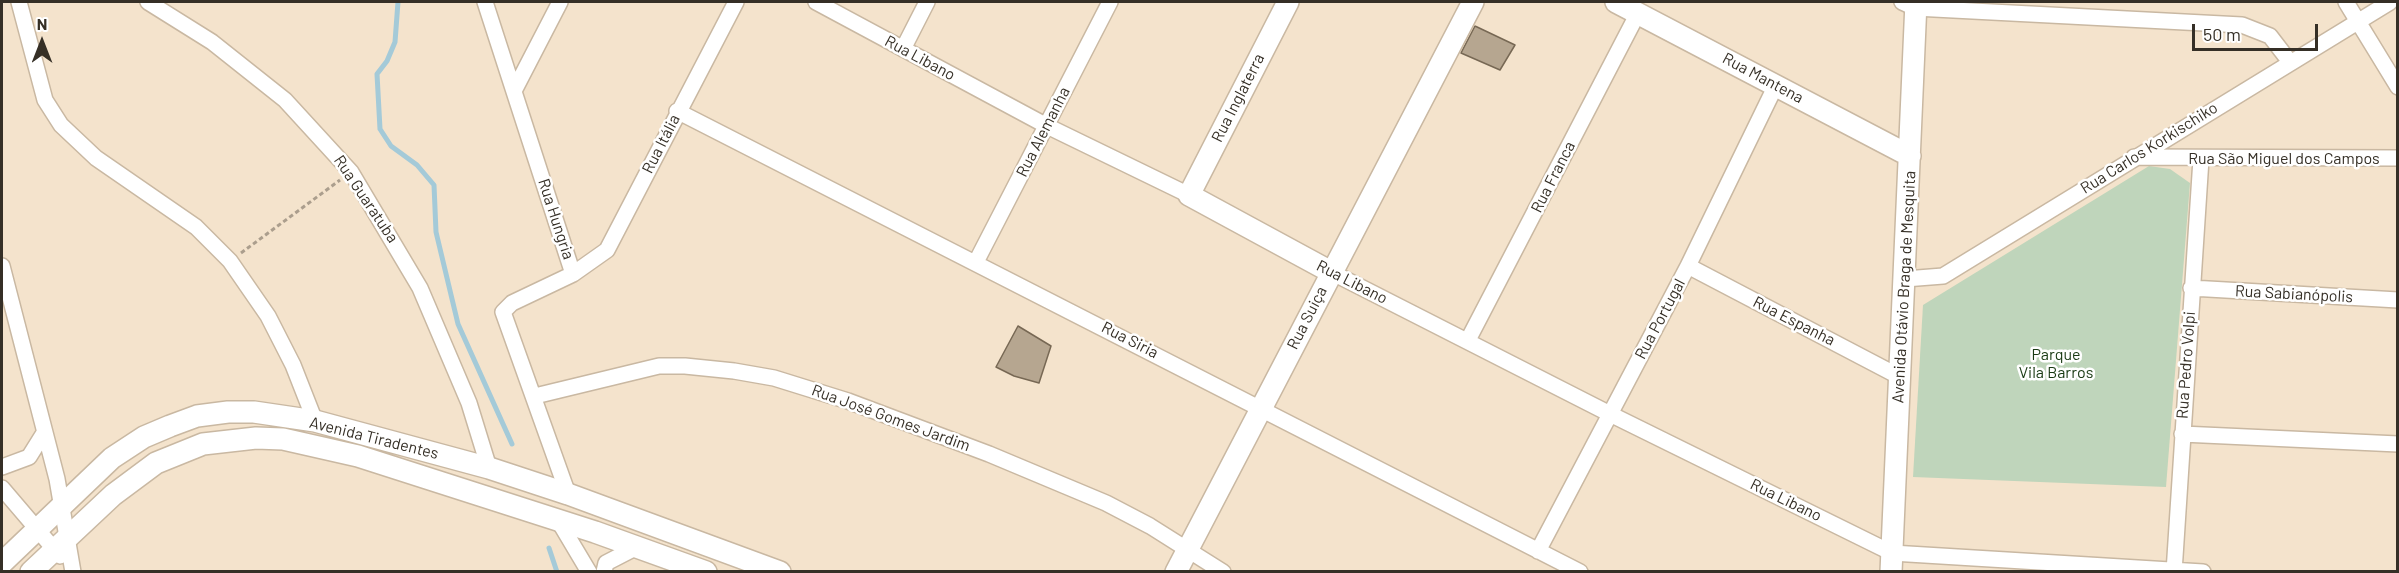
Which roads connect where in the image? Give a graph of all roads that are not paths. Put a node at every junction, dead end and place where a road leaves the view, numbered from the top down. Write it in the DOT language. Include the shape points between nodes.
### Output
graph roads {
  1 [pos="19,2"];
  2 [pos="148,2"];
  3 [pos="485,2"];
  4 [pos="560,2"];
  5 [pos="736,2"];
  6 [pos="816,2"];
  7 [pos="927,2"];
  8 [pos="1110,2"];
  9 [pos="1288,2"];
  10 [pos="1473,2"];
  11 [pos="1616,2"];
  12 [pos="2346,2"];
  13 [pos="2390,2"];
  14 [pos="1911,4"];
  15 [pos="1638,14"];
  16 [pos="2358,21"];
  17 [pos="903,49"];
  18 [pos="2290,62"];
  19 [pos="1776,85"];
  20 [pos="2397,87"];
  21 [pos="514,89"];
  22 [pos="677,111"];
  23 [pos="1047,126"];
  24 [pos="1910,156"];
  25 [pos="2134,157"];
  26 [pos="2201,159"];
  27 [pos="2397,159"];
  28 [pos="1189,195"];
  29 [pos="976,262"];
  30 [pos="2,266"];
  31 [pos="1688,266"];
  32 [pos="1330,272"];
  33 [pos="573,274"];
  34 [pos="1905,279"];
  35 [pos="2191,288"];
  36 [pos="2397,300"];
  37 [pos="1468,340"];
  38 [pos="1900,376"];
  39 [pos="535,396"];
  40 [pos="1262,408"];
  41 [pos="1610,414"];
  42 [pos="315,421"];
  43 [pos="44,433"];
  44 [pos="2182,434"];
  45 [pos="2397,444"];
  46 [pos="2,467"];
  47 [pos="489,468"];
  48 [pos="2,488"];
  49 [pos="568,494"];
  50 [pos="62,505"];
  51 [pos="558,520"];
  52 [pos="37,530"];
  53 [pos="61,544"];
  54 [pos="637,547"];
  55 [pos="1189,551"];
  56 [pos="1538,551"];
  57 [pos="1892,562"];
  58 [pos="2,563"];
  59 [pos="72,569"];
  60 [pos="2174,571"];
  61 [pos="31,572"];
  62 [pos="589,572"];
  63 [pos="604,572"];
  64 [pos="706,572"];
  65 [pos="780,572"];
  66 [pos="1176,572"];
  67 [pos="1223,572"];
  68 [pos="1580,572"];
  69 [pos="2203,572"];
  1 -- 42 [label="street" via="45,100 61,125 96,158 196,228 230,261 268,316"];
  2 -- 47 [label="street, Rua Guaratuba" via="212,42 285,100 351,172 420,288 469,403"];
  3 -- 21 [label="street, Rua Hungria"];
  4 -- 21 [label="street"];
  5 -- 22 [label="street, Rua Itália"];
  6 -- 17 [label="street, Rua Libano"];
  7 -- 17 [label="street"];
  8 -- 23 [label="street, Rua Alemanha"];
  9 -- 28 [label="main road, Rua Inglaterra"];
  10 -- 32 [label="main road, Rua Suiça"];
  11 -- 15 [label="main road, Rua Mantena"];
  12 -- 16 [label="street"];
  13 -- 16 [label="street, Rua Carlos Korkischiko"];
  14 -- 18 [label="street" via="2242,25 2270,36"];
  14 -- 24 [label="main road, Avenida Otávio Braga de Mesquita"];
  15 -- 19 [label="main road, Rua Mantena"];
  15 -- 37 [label="street, Rua Franca"];
  16 -- 18 [label="street, Rua Carlos Korkischiko"];
  16 -- 20 [label="street"];
  17 -- 23 [label="street, Rua Libano"];
  18 -- 25 [label="street, Rua Carlos Korkischiko"];
  19 -- 24 [label="main road, Rua Mantena"];
  19 -- 31 [label="street, Rua Portugal"];
  21 -- 33 [label="street, Rua Hungria"];
  22 -- 29 [label="street, Rua Siria"];
  22 -- 33 [label="street, Rua Itália" via="613,240 600,255"];
  23 -- 28 [label="street, Rua Libano"];
  23 -- 29 [label="street, Rua Alemanha"];
  24 -- 34 [label="main road, Avenida Otávio Braga de Mesquita"];
  25 -- 26 [label="street, Rua São Miguel dos Campos"];
  25 -- 34 [label="street, Rua Carlos Korkischiko" via="1943,276"];
  26 -- 27 [label="street, Rua São Miguel dos Campos"];
  26 -- 35 [label="street, Rua Pedro Volpi"];
  28 -- 32 [label="main road, Rua Libano"];
  29 -- 40 [label="street, Rua Siria"];
  30 -- 43 [label="street"];
  31 -- 38 [label="street, Rua Espanha"];
  31 -- 41 [label="street, Rua Portugal"];
  32 -- 37 [label="street, Rua Libano"];
  32 -- 40 [label="main road, Rua Suiça"];
  33 -- 39 [label="street, Rua Hungria" via="512,303 503,312"];
  34 -- 38 [label="main road, Avenida Otávio Braga de Mesquita"];
  35 -- 36 [label="street, Rua Sabianópolis"];
  35 -- 44 [label="street, Rua Pedro Volpi"];
  37 -- 41 [label="street, Rua Libano"];
  38 -- 57 [label="main road, Avenida Otávio Braga de Mesquita"];
  39 -- 49 [label="street"];
  39 -- 55 [label="street, Rua José Gomes Jardim" via="659,366 774,378 989,454 1106,503"];
  40 -- 55 [label="main road, Rua Suiça"];
  40 -- 56 [label="street, Rua Siria"];
  41 -- 56 [label="street, Rua Portugal"];
  41 -- 57 [label="street, Rua Libano"];
  42 -- 47 [label="main road, Avenida Tiradentes"];
  42 -- 50 [label="main road, Avenida Tiradentes" via="254,412 197,416 144,437 112,458"];
  43 -- 46 [label="street" via="29,457"];
  43 -- 50 [label="street"];
  44 -- 45 [label="street"];
  44 -- 60 [label="street, Rua Pedro Volpi"];
  47 -- 49 [label="main road, Avenida Tiradentes"];
  48 -- 52 [label="street"];
  49 -- 65 [label="main road, Avenida Tiradentes"];
  50 -- 52 [label="main road, Avenida Tiradentes"];
  50 -- 53 [label="street"];
  51 -- 53 [label="main road, Avenida Tiradentes" via="358,456 283,439 248,439 203,444 156,463 113,495"];
  51 -- 54 [label="main road, Avenida Tiradentes"];
  51 -- 62 [label="street"];
  52 -- 53 [label="street"];
  52 -- 58 [label="main road, Avenida Tiradentes"];
  53 -- 59 [label="street"];
  53 -- 61 [label="main road, Avenida Tiradentes"];
  54 -- 63 [label="street" via="606,563"];
  54 -- 64 [label="main road, Avenida Tiradentes"];
  55 -- 66 [label="main road, Rua Suiça"];
  55 -- 67 [label="street, Rua José Gomes Jardim"];
  56 -- 68 [label="street, Rua Siria"];
  57 -- 60 [label="street"];
  60 -- 69 [label="street"];
}
